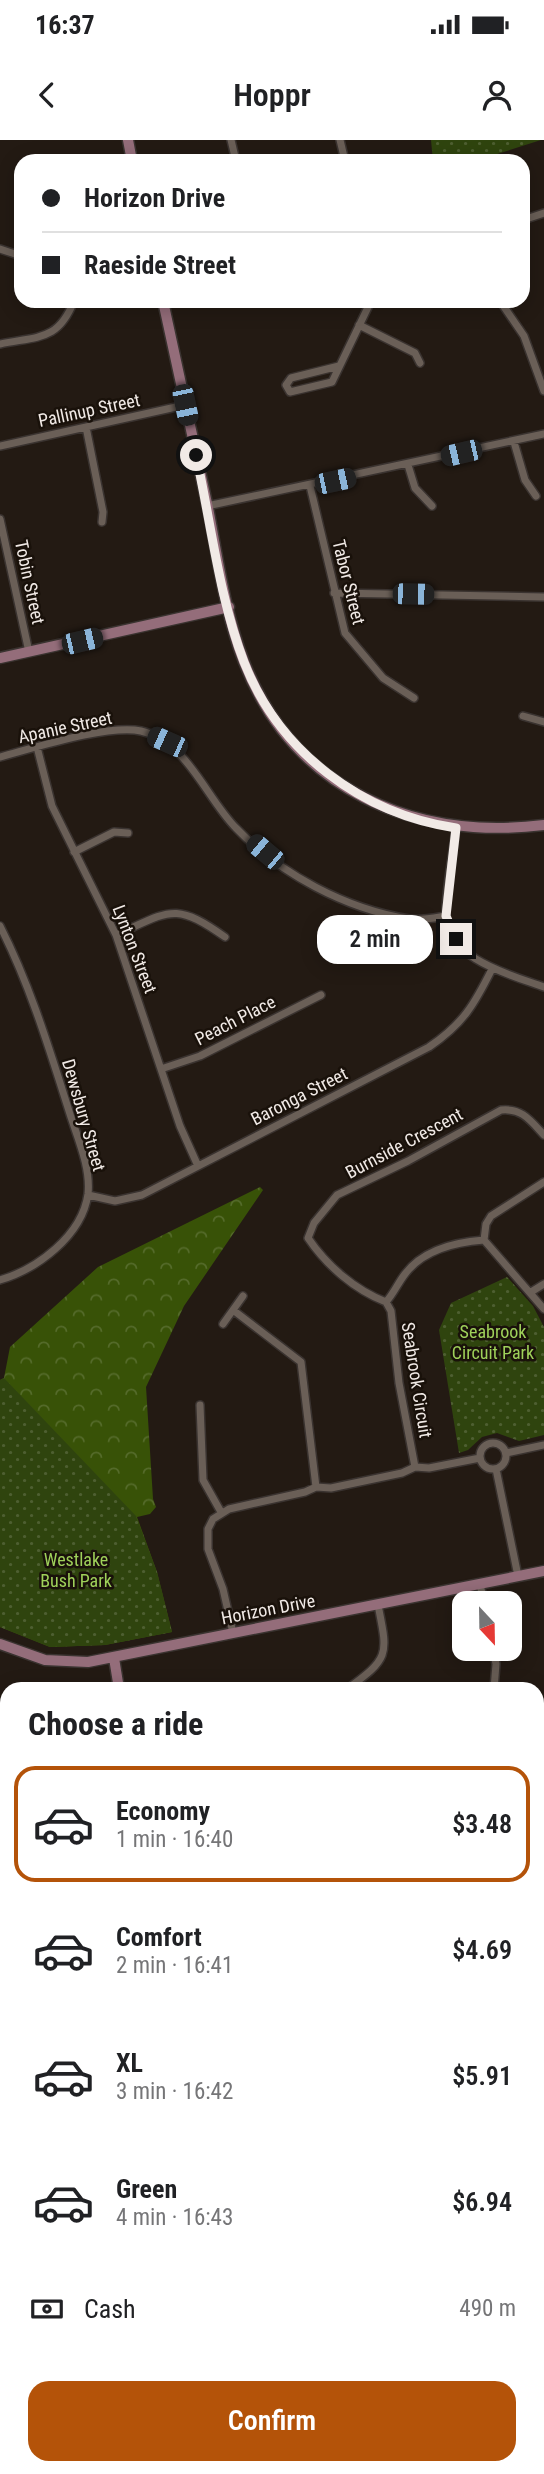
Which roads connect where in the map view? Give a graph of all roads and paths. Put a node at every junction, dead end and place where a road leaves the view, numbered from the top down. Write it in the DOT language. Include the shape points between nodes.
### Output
graph roads {
  1 [pos="71,308"];
  2 [pos="164,308"];
  3 [pos="368,308"];
  4 [pos="505,308"];
  5 [pos="359,325"];
  6 [pos="0,344"];
  7 [pos="420,363"];
  8 [pos="340,366"];
  9 [pos="544,391"];
  10 [pos="185,405"];
  11 [pos="86,427"];
  12 [pos="544,434"];
  13 [pos="514,442"];
  14 [pos="0,446"];
  15 [pos="408,465"];
  16 [pos="310,486"];
  17 [pos="536,496"];
  18 [pos="207,506"];
  19 [pos="432,506"];
  20 [pos="0,519"];
  21 [pos="102,522"];
  22 [pos="3,547"];
  23 [pos="334,593"];
  24 [pos="544,597"];
  25 [pos="229,607"];
  26 [pos="29,652"];
  27 [pos="0,658"];
  28 [pos="414,698"];
  29 [pos="523,716"];
  30 [pos="544,722"];
  31 [pos="37,747"];
  32 [pos="0,757"];
  33 [pos="544,825"];
  34 [pos="456,828"];
  35 [pos="128,834"];
  36 [pos="74,852"];
  37 [pos="446,916"];
  38 [pos="0,926"];
  39 [pos="116,935"];
  40 [pos="225,937"];
  41 [pos="492,969"];
  42 [pos="544,987"];
  43 [pos="321,995"];
  44 [pos="161,1069"];
  45 [pos="544,1135"];
  46 [pos="198,1166"];
  47 [pos="544,1182"];
  48 [pos="88,1195"];
  49 [pos="484,1240"];
  50 [pos="0,1280"];
  51 [pos="544,1284"];
  52 [pos="531,1292"];
  53 [pos="243,1296"];
  54 [pos="386,1302"];
  55 [pos="544,1309"];
  56 [pos="233,1310"];
  57 [pos="223,1324"];
  58 [pos="200,1405"];
  59 [pos="544,1446"];
  60 [pos="506,1453"];
  61 [pos="480,1458"];
  62 [pos="415,1467"];
  63 [pos="496,1469"];
  64 [pos="316,1487"];
  65 [pos="221,1512"];
  66 [pos="544,1571"];
  67 [pos="518,1576"];
  68 [pos="480,1584"];
  69 [pos="481,1591"];
  70 [pos="378,1605"];
  71 [pos="233,1633"];
  72 [pos="0,1644"];
  73 [pos="114,1658"];
  74 [pos="495,1661"];
  75 [pos="118,1682"];
  76 [pos="356,1682"];
  77 [pos="495,1682"];
  1 -- 6 [label="street" via="56,331"];
  2 -- 10 [label="street"];
  3 -- 5 [label="street"];
  4 -- 9 [label="street" via="524,336"];
  5 -- 7 [label="street" via="415,353"];
  5 -- 8 [label="street"];
  8 -- 8 [label="street" via="291,379 286,385 290,392 332,383"];
  10 -- 11 [label="street, Pallinup Street"];
  10 -- 18 [label="street"];
  11 -- 14 [label="street, Pallinup Street"];
  11 -- 21 [label="street"];
  12 -- 13 [label="street"];
  13 -- 15 [label="street"];
  13 -- 17 [label="street" via="525,480"];
  15 -- 16 [label="street"];
  15 -- 19 [label="street" via="415,488"];
  16 -- 18 [label="street"];
  16 -- 23 [label="street, Tabor Street"];
  18 -- 25 [label="street"];
  20 -- 22 [label="street, Tobin Street"];
  22 -- 26 [label="street, Tobin Street"];
  23 -- 24 [label="street"];
  23 -- 28 [label="street, Tabor Street" via="345,633 383,678"];
  25 -- 26 [label="street"];
  25 -- 34 [label="street" via="236,641 256,689 308,757 380,807"];
  26 -- 27 [label="street"];
  29 -- 30 [label="street"];
  31 -- 32 [label="street, Apanie Street"];
  31 -- 36 [label="street, Lynton Street" via="52,806"];
  31 -- 37 [label="street, Apanie Street" via="116,730 141,731 167,742 236,828 279,865 370,910 411,920"];
  33 -- 34 [label="street"];
  34 -- 37 [label="street"];
  35 -- 36 [label="street" via="114,832"];
  36 -- 39 [label="street, Lynton Street"];
  37 -- 41 [label="street" via="471,957"];
  38 -- 48 [label="street, Dewsbury Street" via="23,971 48,1046 86,1166"];
  39 -- 40 [label="street" via="178,911 196,916"];
  39 -- 44 [label="street, Lynton Street"];
  41 -- 42 [label="street"];
  41 -- 46 [label="street, Baronga Street" via="473,1007 446,1035"];
  43 -- 44 [label="street, Peach Place" via="201,1056"];
  44 -- 46 [label="street, Lynton Street"];
  45 -- 54 [label="street, Burnside Crescent" via="524,1114 501,1110 337,1195 308,1237 357,1289"];
  46 -- 48 [label="street, Baronga Street" via="131,1199"];
  47 -- 49 [label="street" via="491,1216"];
  48 -- 50 [label="street, Dewsbury Street" via="64,1240 41,1261"];
  49 -- 52 [label="street"];
  49 -- 54 [label="street, Seabrook Circuit" via="446,1247 422,1258 405,1273"];
  51 -- 52 [label="street"];
  52 -- 55 [label="street"];
  53 -- 56 [label="street"];
  54 -- 62 [label="street, Seabrook Circuit"];
  56 -- 57 [label="street"];
  56 -- 64 [label="street" via="301,1362"];
  58 -- 65 [label="street" via="203,1480"];
  59 -- 60 [label="street"];
  60 -- 61 [label="street" via="500,1445 491,1444 482,1449"];
  60 -- 63 [label="street"];
  61 -- 62 [label="street"];
  61 -- 63 [label="street" via="486,1467"];
  62 -- 64 [label="street" via="331,1488"];
  63 -- 67 [label="street"];
  64 -- 65 [label="street"];
  65 -- 71 [label="street" via="208,1530 208,1549"];
  66 -- 67 [label="street, Horizon Drive"];
  67 -- 68 [label="street, Horizon Drive"];
  68 -- 69 [label="street"];
  68 -- 70 [label="street, Horizon Drive"];
  70 -- 71 [label="street, Horizon Drive"];
  70 -- 76 [label="street" via="386,1647 377,1666"];
  71 -- 73 [label="street, Horizon Drive"];
  72 -- 73 [label="street, Horizon Drive" via="45,1660"];
  73 -- 75 [label="street"];
  74 -- 77 [label="street"];
}
